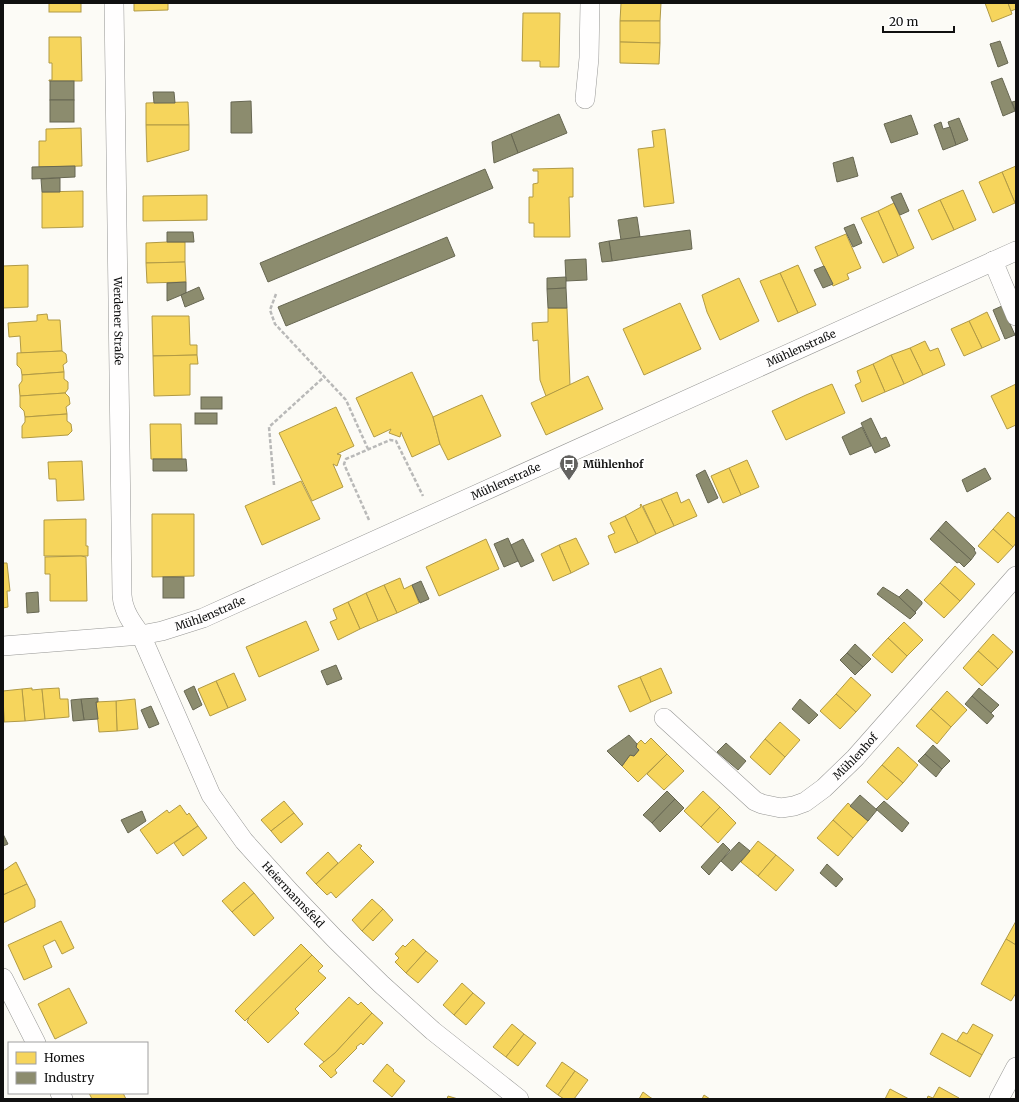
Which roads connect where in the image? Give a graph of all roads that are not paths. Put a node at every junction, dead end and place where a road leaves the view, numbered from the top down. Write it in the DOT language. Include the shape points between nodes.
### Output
graph roads {
  1 [pos="114,3"];
  2 [pos="590,3"];
  3 [pos="585,99"];
  4 [pos="1016,251"];
  5 [pos="993,261"];
  6 [pos="1016,316"];
  7 [pos="1016,576"];
  8 [pos="141,634"];
  9 [pos="3,646"];
  10 [pos="664,718"];
  11 [pos="3,978"];
  12 [pos="35,1042"];
  13 [pos="1016,1067"];
  14 [pos="519,1099"];
  15 [pos="999,1099"];
  1 -- 8 [label="street, Werdener Straße" via="122,602"];
  2 -- 3 [label="street"];
  4 -- 5 [label="street, Mühlenstraße"];
  5 -- 6 [label="street"];
  5 -- 8 [label="street, Mühlenstraße" via="203,618 162,631"];
  7 -- 10 [label="street, Mühlenhof" via="855,758 824,788 805,802 780,808 755,801"];
  8 -- 9 [label="street, Mühlenstraße"];
  8 -- 14 [label="street, Heiermannsfeld" via="211,795 244,841 291,893 381,984 433,1031"];
  11 -- 12 [label="street"];
  13 -- 15 [label="street"];
}
